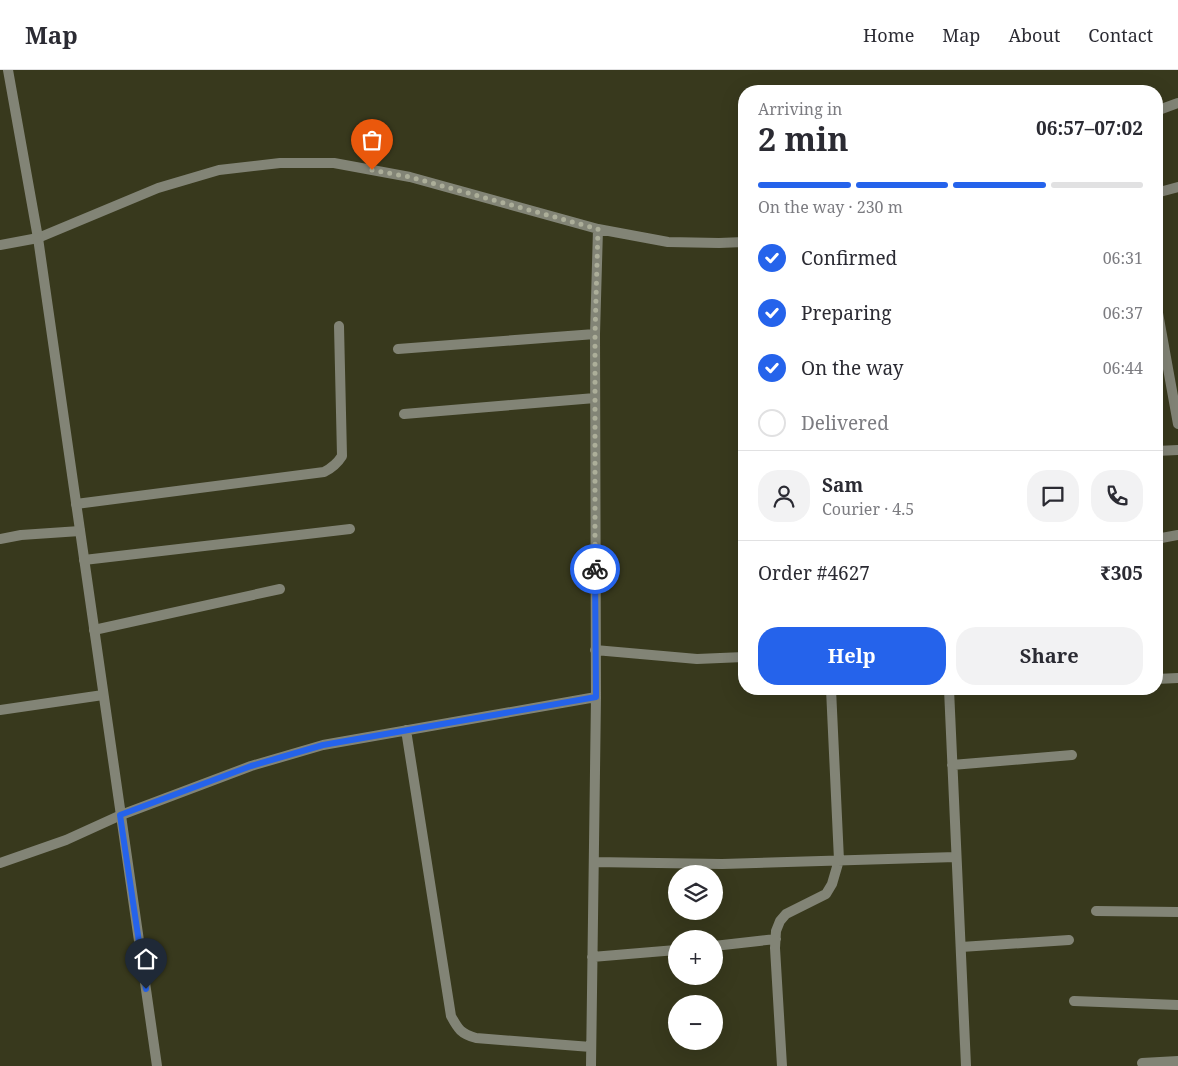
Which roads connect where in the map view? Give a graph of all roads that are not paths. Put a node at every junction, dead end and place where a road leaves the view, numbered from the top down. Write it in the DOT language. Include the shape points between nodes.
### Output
graph roads {
  1 [pos="6,72"];
  2 [pos="1178,103"];
  3 [pos="1163,108"];
  4 [pos="1178,187"];
  5 [pos="1163,191"];
  6 [pos="598,229"];
  7 [pos="38,238"];
  8 [pos="738,242"];
  9 [pos="0,245"];
  10 [pos="339,326"];
  11 [pos="595,334"];
  12 [pos="1163,341"];
  13 [pos="398,348"];
  14 [pos="595,398"];
  15 [pos="404,414"];
  16 [pos="1178,424"];
  17 [pos="1178,450"];
  18 [pos="1163,451"];
  19 [pos="76,504"];
  20 [pos="350,529"];
  21 [pos="80,531"];
  22 [pos="1178,535"];
  23 [pos="1163,538"];
  24 [pos="0,540"];
  25 [pos="84,560"];
  26 [pos="280,589"];
  27 [pos="94,630"];
  28 [pos="595,650"];
  29 [pos="738,657"];
  30 [pos="1178,678"];
  31 [pos="1163,679"];
  32 [pos="103,694"];
  33 [pos="831,695"];
  34 [pos="948,695"];
  35 [pos="596,697"];
  36 [pos="0,710"];
  37 [pos="406,730"];
  38 [pos="1072,755"];
  39 [pos="952,765"];
  40 [pos="120,815"];
  41 [pos="956,857"];
  42 [pos="839,860"];
  43 [pos="594,862"];
  44 [pos="0,863"];
  45 [pos="1096,911"];
  46 [pos="1178,912"];
  47 [pos="776,939"];
  48 [pos="1070,940"];
  49 [pos="723,945"];
  50 [pos="961,947"];
  51 [pos="668,951"];
  52 [pos="592,957"];
  53 [pos="1074,1001"];
  54 [pos="1178,1005"];
  55 [pos="591,1047"];
  56 [pos="1178,1061"];
  57 [pos="1142,1063"];
  58 [pos="157,1066"];
  59 [pos="591,1066"];
  60 [pos="782,1066"];
  61 [pos="966,1066"];
  1 -- 7 [label="street"];
  2 -- 3 [label="street"];
  4 -- 5 [label="street"];
  6 -- 7 [label="street" via="410,177 334,163 280,163 218,170 158,188"];
  6 -- 8 [label="street" via="668,242"];
  6 -- 11 [label="street"];
  7 -- 9 [label="street"];
  7 -- 19 [label="street"];
  10 -- 19 [label="street" via="342,456 330,469"];
  11 -- 13 [label="street"];
  11 -- 14 [label="street"];
  12 -- 16 [label="street"];
  14 -- 15 [label="street"];
  14 -- 28 [label="street"];
  17 -- 18 [label="street"];
  19 -- 21 [label="street"];
  20 -- 25 [label="street"];
  21 -- 24 [label="street" via="21,535"];
  21 -- 25 [label="street"];
  22 -- 23 [label="street"];
  25 -- 27 [label="street"];
  26 -- 27 [label="street"];
  27 -- 32 [label="street"];
  28 -- 29 [label="street" via="697,659"];
  28 -- 35 [label="street"];
  30 -- 31 [label="street"];
  32 -- 36 [label="street"];
  32 -- 40 [label="street"];
  33 -- 42 [label="street"];
  34 -- 39 [label="street"];
  35 -- 37 [label="street"];
  35 -- 43 [label="street"];
  37 -- 40 [label="street" via="323,745 251,766"];
  37 -- 55 [label="street" via="451,1016 458,1028 465,1036 476,1038"];
  38 -- 39 [label="street"];
  39 -- 41 [label="street"];
  40 -- 44 [label="street" via="66,840"];
  40 -- 58 [label="street"];
  41 -- 42 [label="street"];
  41 -- 50 [label="street"];
  42 -- 43 [label="street" via="722,864"];
  42 -- 47 [label="street" via="826,894 786,914 776,931"];
  43 -- 52 [label="street"];
  45 -- 46 [label="street"];
  47 -- 49 [label="street"];
  47 -- 60 [label="street"];
  48 -- 50 [label="street"];
  50 -- 61 [label="street"];
  51 -- 52 [label="street"];
  52 -- 55 [label="street"];
  53 -- 54 [label="street"];
  55 -- 59 [label="street"];
  56 -- 57 [label="street"];
}
